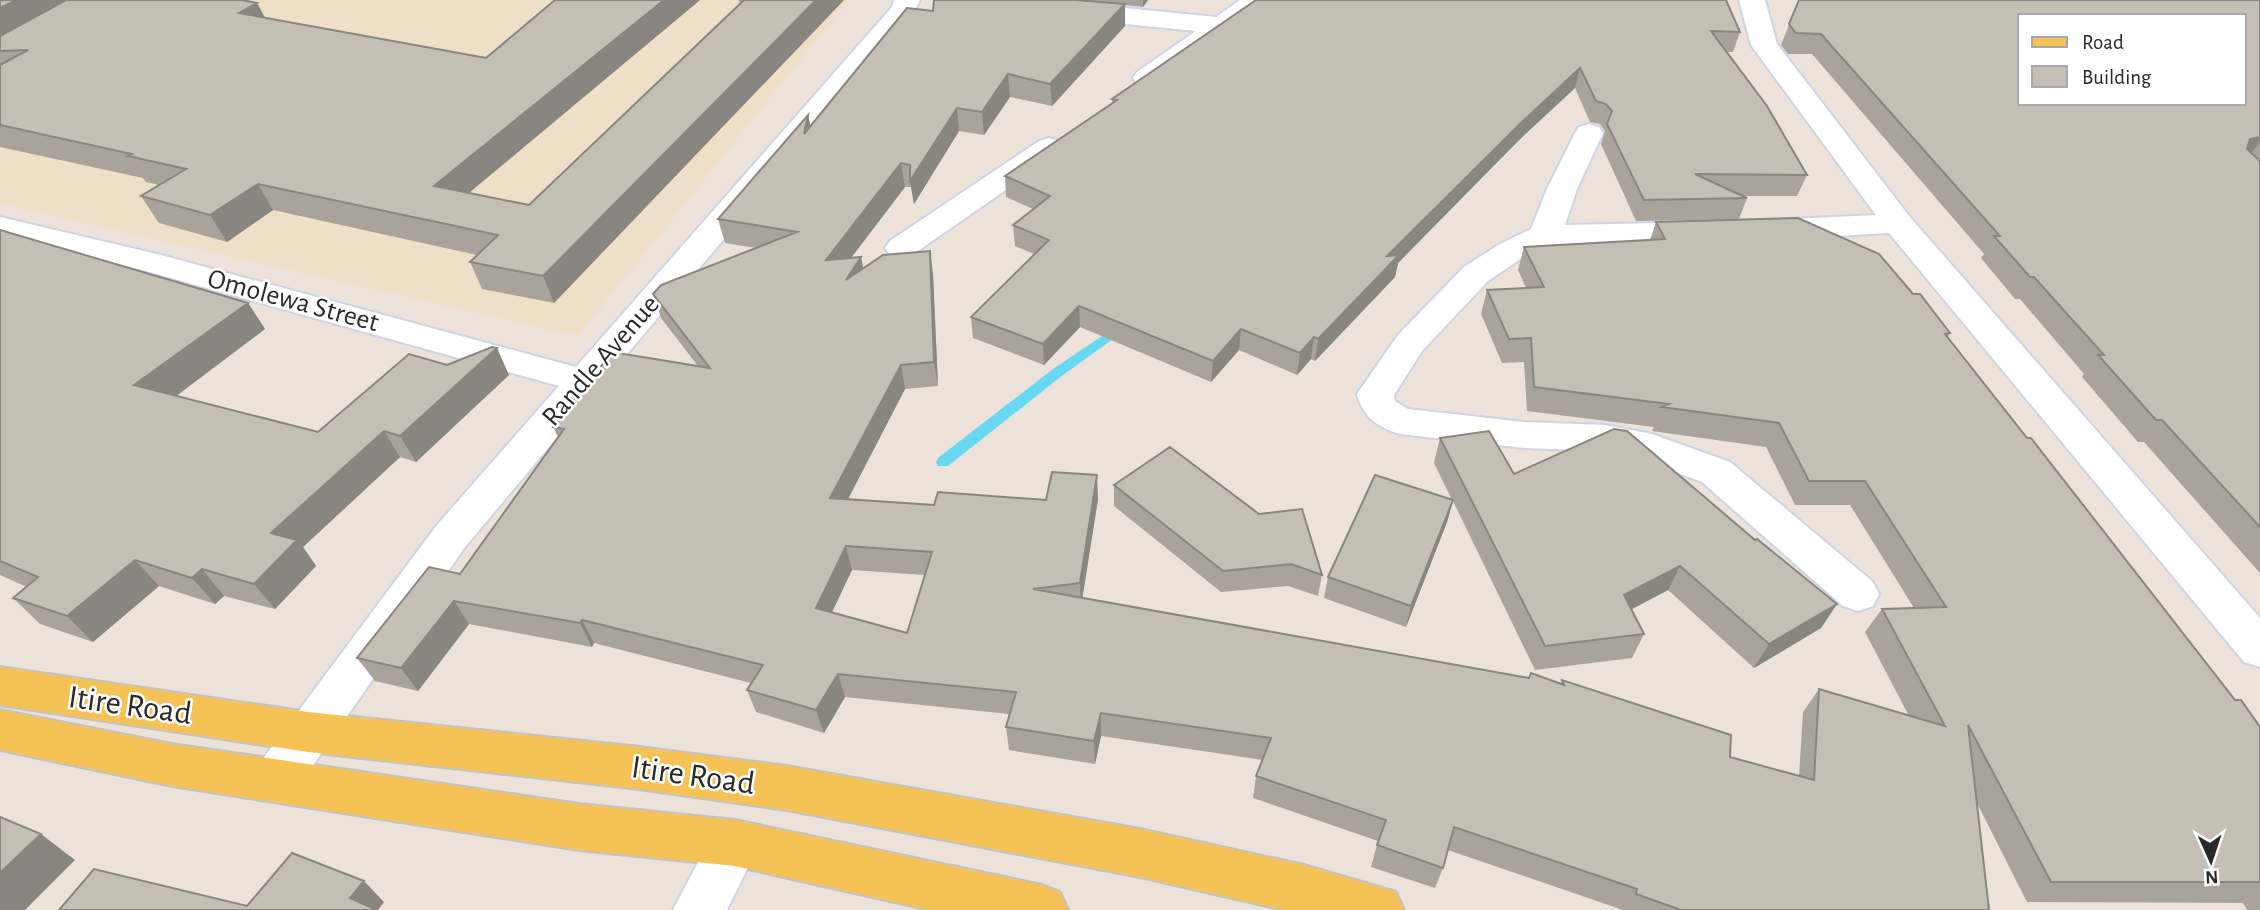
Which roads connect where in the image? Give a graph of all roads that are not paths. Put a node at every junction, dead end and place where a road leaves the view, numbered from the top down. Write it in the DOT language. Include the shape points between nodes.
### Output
graph roads {
  1 [pos="1256,0"];
  2 [pos="1752,0"];
  3 [pos="914,6"];
  4 [pos="1052,10"];
  5 [pos="1218,24"];
  6 [pos="1125,94"];
  7 [pos="1071,133"];
  8 [pos="1589,133"];
  9 [pos="1898,223"];
  10 [pos="0,227"];
  11 [pos="1545,235"];
  12 [pos="901,248"];
  13 [pos="584,381"];
  14 [pos="1858,594"];
  15 [pos="2260,649"];
  16 [pos="0,686"];
  17 [pos="0,730"];
  18 [pos="307,732"];
  19 [pos="276,779"];
  20 [pos="735,843"];
  21 [pos="699,910"];
  22 [pos="1042,910"];
  23 [pos="1378,910"];
  1 -- 5 [label="street"];
  2 -- 9 [label="street" via="1763,44"];
  3 -- 13 [label="street, Randle Avenue"];
  4 -- 5 [label="street"];
  5 -- 6 [label="street"];
  7 -- 12 [label="street"];
  8 -- 11 [label="street"];
  9 -- 11 [label="street"];
  9 -- 15 [label="street"];
  10 -- 13 [label="street, Omolewa Street" via="149,262"];
  11 -- 14 [label="street" via="1476,274 1410,343 1375,394 1379,408 1401,421 1639,444 1716,472"];
  13 -- 18 [label="street, Randle Avenue" via="451,536"];
  16 -- 18 [label="main road, Itire Road"];
  17 -- 19 [label="main road, Itire Road" via="172,765"];
  18 -- 19 [label="street, Randle Avenue"];
  18 -- 23 [label="main road, Itire Road" via="787,788 1140,853"];
  19 -- 20 [label="main road, Itire Road" via="579,827"];
  20 -- 21 [label="street"];
  20 -- 22 [label="main road, Itire Road"];
}
